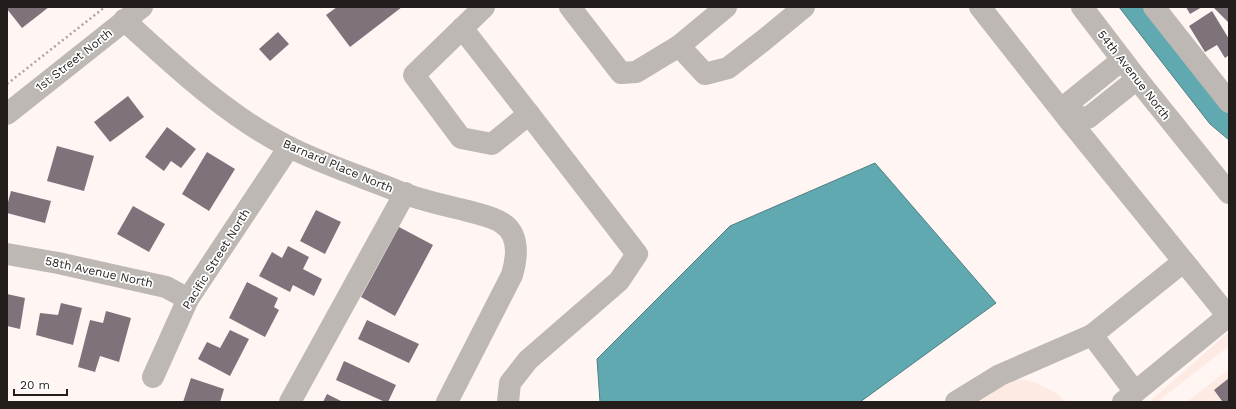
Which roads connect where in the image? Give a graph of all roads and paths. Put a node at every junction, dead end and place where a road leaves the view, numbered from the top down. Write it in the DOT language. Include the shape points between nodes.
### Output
graph roads {
  1 [pos="105,7"];
  2 [pos="142,7"];
  3 [pos="484,7"];
  4 [pos="570,7"];
  5 [pos="726,7"];
  6 [pos="804,7"];
  7 [pos="980,7"];
  8 [pos="1082,7"];
  9 [pos="1154,7"];
  10 [pos="124,20"];
  11 [pos="462,28"];
  12 [pos="679,46"];
  13 [pos="1122,60"];
  14 [pos="1136,79"];
  15 [pos="7,84"];
  16 [pos="1229,102"];
  17 [pos="7,114"];
  18 [pos="529,114"];
  19 [pos="1071,118"];
  20 [pos="1187,142"];
  21 [pos="289,147"];
  22 [pos="1229,179"];
  23 [pos="405,193"];
  24 [pos="1229,193"];
  25 [pos="7,254"];
  26 [pos="1183,262"];
  27 [pos="188,299"];
  28 [pos="1092,335"];
  29 [pos="154,377"];
  30 [pos="1129,397"];
  31 [pos="290,402"];
  32 [pos="447,402"];
  33 [pos="508,402"];
  34 [pos="956,402"];
  1 -- 15 [label="path"];
  2 -- 10 [label="street, 1st Street North"];
  3 -- 11 [label="street"];
  4 -- 12 [label="street" via="621,73 636,72"];
  5 -- 12 [label="street"];
  6 -- 12 [label="street" via="728,68 705,74"];
  7 -- 19 [label="street"];
  8 -- 13 [label="street, 54th Avenue North"];
  9 -- 16 [label="street"];
  10 -- 17 [label="street, 1st Street North"];
  10 -- 21 [label="street, Barnard Place North" via="189,79 226,108"];
  11 -- 18 [label="street"];
  11 -- 18 [label="street" via="414,75 456,132 461,138 492,144"];
  13 -- 14 [label="street, 54th Avenue North"];
  13 -- 19 [label="street" via="1071,101"];
  14 -- 19 [label="street" via="1088,118"];
  14 -- 20 [label="street, 54th Avenue North"];
  18 -- 33 [label="street" via="637,254 619,281 528,360 510,383"];
  19 -- 26 [label="street"];
  20 -- 22 [label="street, 54th Avenue North"];
  20 -- 24 [label="street, 54th Avenue North"];
  21 -- 23 [label="street, Barnard Place North"];
  21 -- 27 [label="street, Pacific Street North"];
  23 -- 31 [label="street"];
  23 -- 32 [label="street, Barnard Place North" via="502,223 510,231 516,244 516,261 512,275"];
  25 -- 27 [label="street, 58th Avenue North" via="66,264 166,287"];
  26 -- 28 [label="street"];
  26 -- 30 [label="street" via="1228,316"];
  27 -- 29 [label="street, Pacific Street North"];
  28 -- 30 [label="street"];
  28 -- 34 [label="street" via="1000,375"];
}
